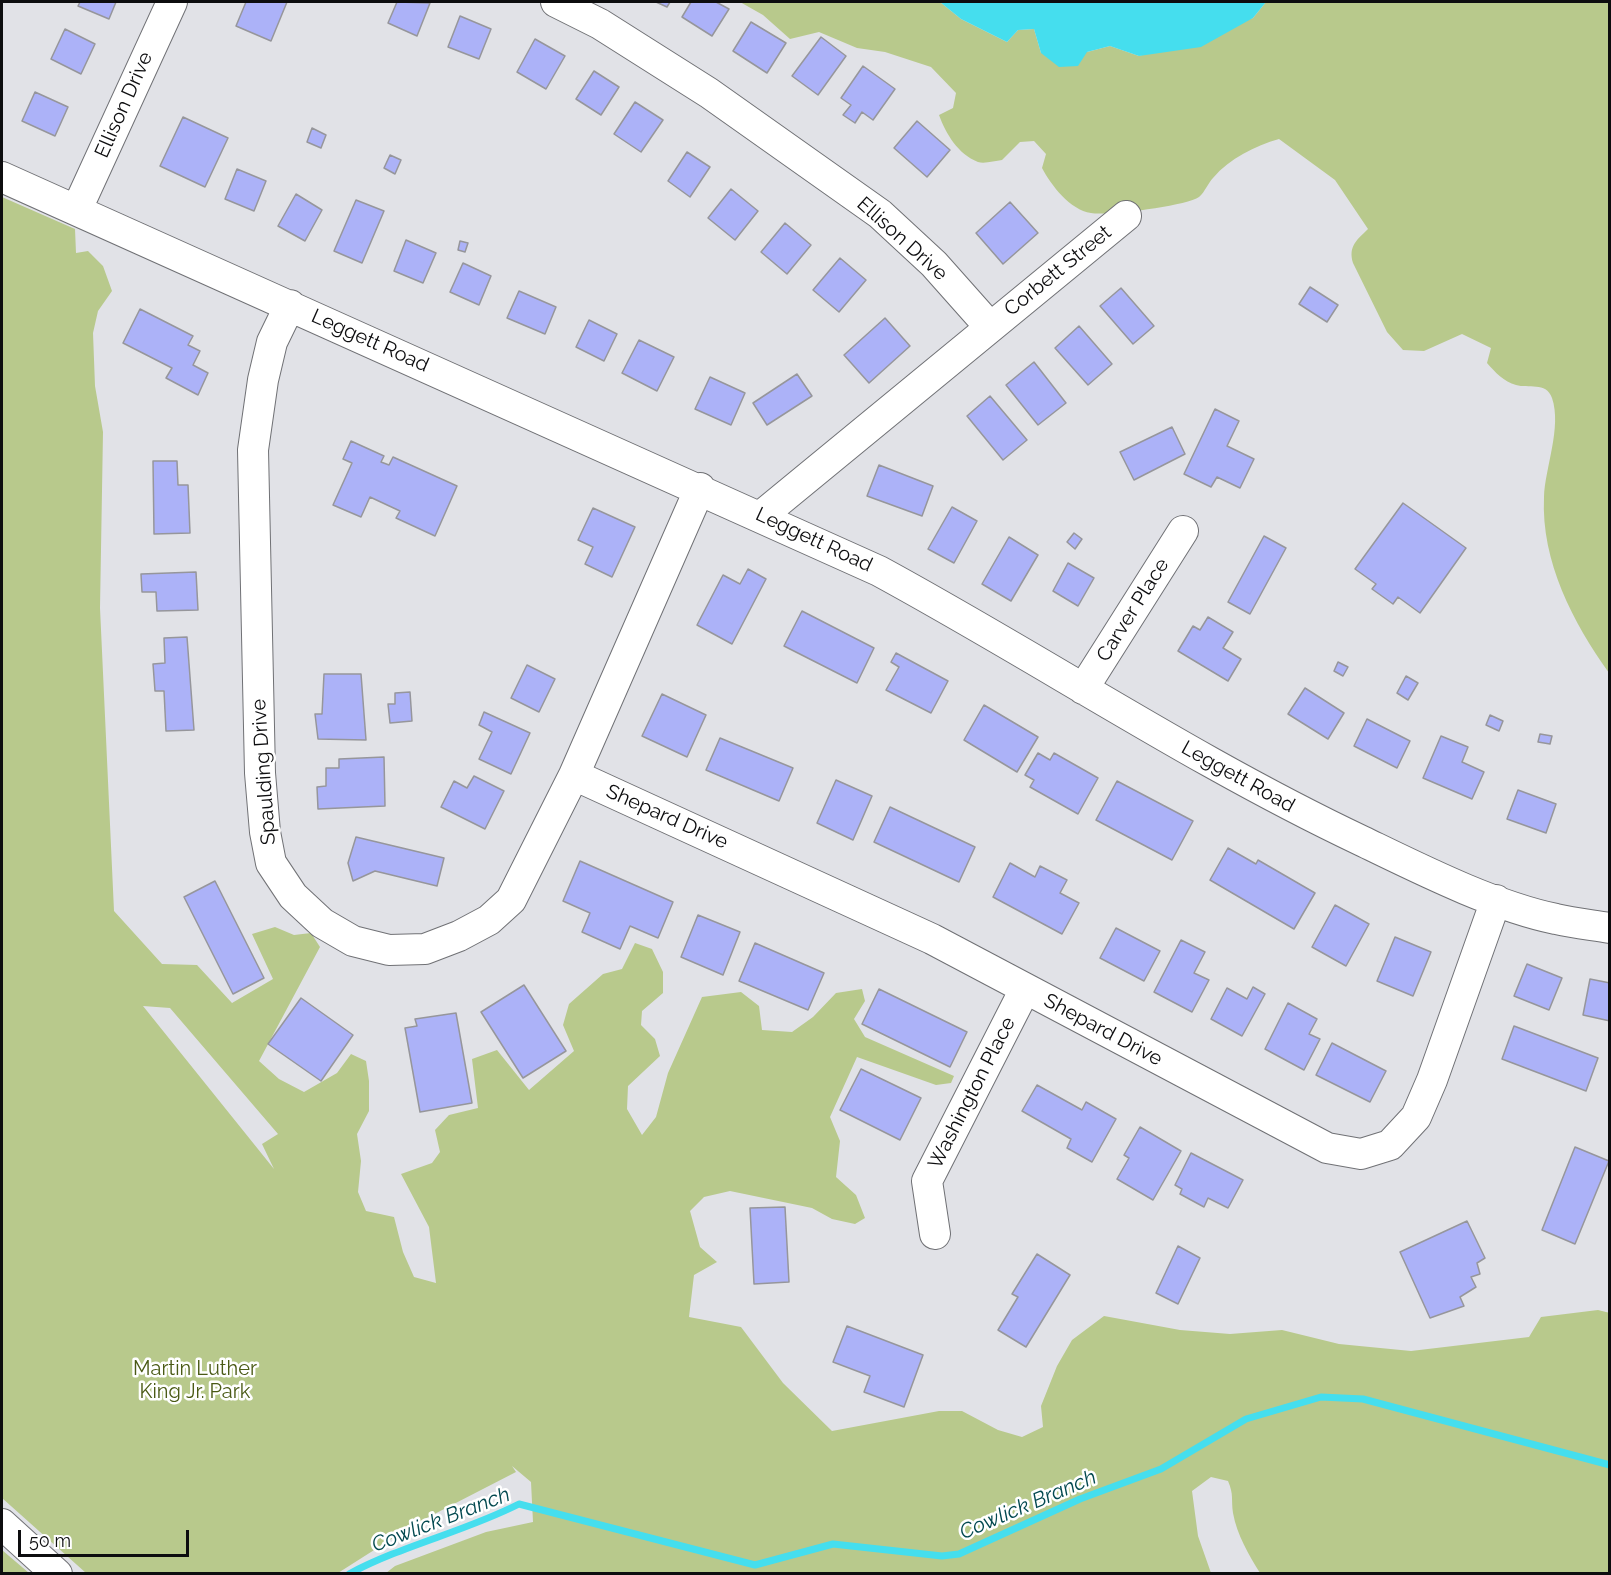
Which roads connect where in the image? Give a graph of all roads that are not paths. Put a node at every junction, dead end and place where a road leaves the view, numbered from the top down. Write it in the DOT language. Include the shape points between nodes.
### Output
graph roads {
  1 [pos="171,2"];
  2 [pos="556,2"];
  3 [pos="2,177"];
  4 [pos="77,209"];
  5 [pos="1126,216"];
  6 [pos="290,305"];
  7 [pos="990,327"];
  8 [pos="700,488"];
  9 [pos="761,516"];
  10 [pos="1184,531"];
  11 [pos="1083,689"];
  12 [pos="574,775"];
  13 [pos="1496,900"];
  14 [pos="1610,928"];
  15 [pos="1026,989"];
  16 [pos="935,1234"];
  17 [pos="2,1524"];
  18 [pos="57,1574"];
  1 -- 4 [label="street, Ellison Drive"];
  2 -- 7 [label="street, Ellison Drive" via="600,24 709,93 880,214 934,264"];
  3 -- 4 [label="street, Leggett Road"];
  4 -- 6 [label="street, Leggett Road"];
  5 -- 7 [label="street, Corbett Street"];
  6 -- 8 [label="street, Leggett Road"];
  6 -- 12 [label="street, Spaulding Drive" via="272,342 253,450 260,772 271,863 293,896 322,923 353,941 390,950 424,949 489,920 511,900"];
  7 -- 9 [label="street"];
  8 -- 9 [label="street, Leggett Road"];
  8 -- 12 [label="street, Spaulding Drive"];
  9 -- 11 [label="street, Leggett Road" via="879,570 994,633"];
  10 -- 11 [label="street, Carver Place"];
  11 -- 13 [label="street, Leggett Road" via="1278,801"];
  12 -- 15 [label="street, Shepard Drive" via="922,934"];
  13 -- 14 [label="street, Leggett Road" via="1554,919"];
  13 -- 15 [label="street, Shepard Drive" via="1416,1117 1390,1145 1361,1154 1327,1148"];
  15 -- 16 [label="street, Washington Place" via="927,1181"];
  17 -- 18 [label="street"];
}
